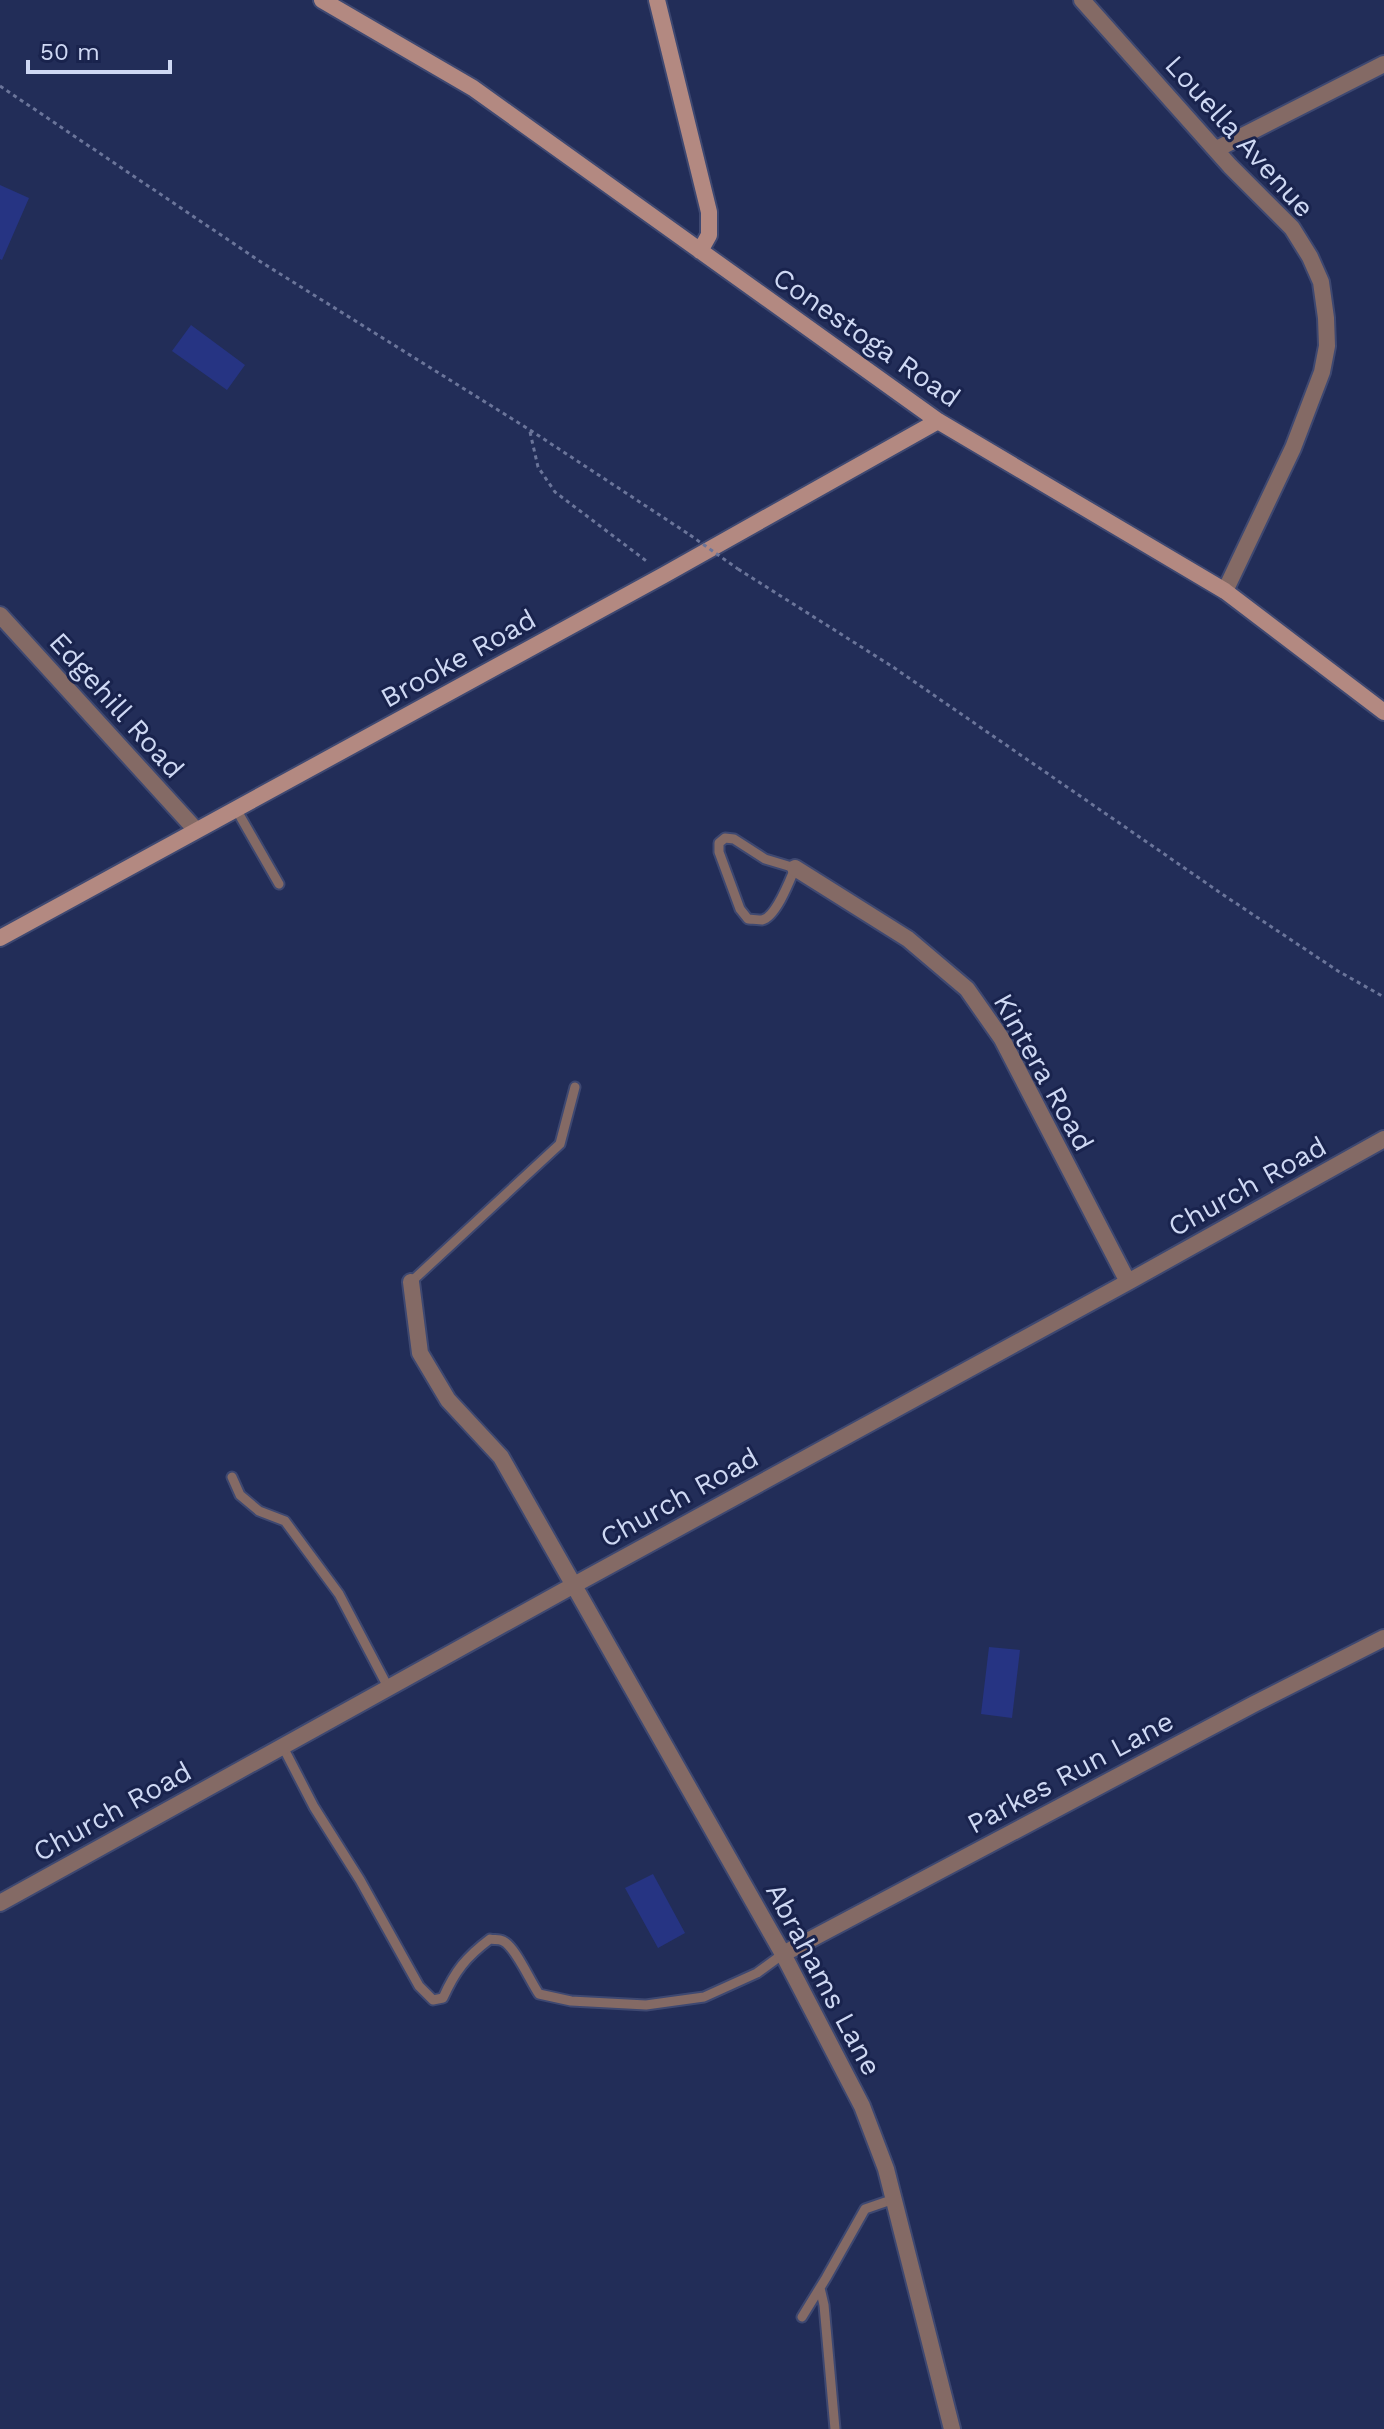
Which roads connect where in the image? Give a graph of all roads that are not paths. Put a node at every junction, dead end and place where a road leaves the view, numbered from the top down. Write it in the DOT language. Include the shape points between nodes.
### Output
graph roads {
  1 [pos="322,0"];
  2 [pos="657,0"];
  3 [pos="1082,0"];
  4 [pos="1384,64"];
  5 [pos="1217,149"];
  6 [pos="700,251"];
  7 [pos="938,421"];
  8 [pos="1225,591"];
  9 [pos="0,615"];
  10 [pos="1384,712"];
  11 [pos="236,809"];
  12 [pos="196,830"];
  13 [pos="795,868"];
  14 [pos="279,884"];
  15 [pos="0,938"];
  16 [pos="575,1087"];
  17 [pos="1384,1139"];
  18 [pos="411,1282"];
  19 [pos="1128,1282"];
  20 [pos="232,1477"];
  21 [pos="574,1585"];
  22 [pos="1384,1638"];
  23 [pos="389,1689"];
  24 [pos="283,1747"];
  25 [pos="0,1903"];
  26 [pos="783,1954"];
  27 [pos="894,2199"];
  28 [pos="820,2288"];
  29 [pos="802,2317"];
  30 [pos="835,2429"];
  31 [pos="952,2429"];
  1 -- 6 [label="main road, Conestoga Road" via="473,88"];
  2 -- 6 [label="main road" via="709,212 709,235"];
  3 -- 5 [label="street, Louella Avenue"];
  4 -- 5 [label="street"];
  5 -- 8 [label="street, Louella Avenue" via="1292,228 1310,257 1321,282 1327,332 1322,372 1293,448"];
  6 -- 7 [label="main road, Conestoga Road"];
  7 -- 8 [label="main road, Conestoga Road"];
  7 -- 11 [label="main road, Brooke Road"];
  8 -- 10 [label="main road, Conestoga Road"];
  9 -- 12 [label="street, Edgehill Road"];
  11 -- 12 [label="main road, Brooke Road"];
  11 -- 14 [label="lane"];
  12 -- 15 [label="main road, Brooke Road"];
  13 -- 13 [label="lane" via="768,917 748,919 719,843 734,839 765,859"];
  13 -- 19 [label="street, Kintera Road" via="908,939 967,989 1002,1039"];
  16 -- 18 [label="lane" via="560,1144"];
  17 -- 19 [label="street, Church Road"];
  18 -- 21 [label="street, Abrahams Lane" via="420,1353 448,1400 501,1457"];
  19 -- 21 [label="street, Church Road"];
  20 -- 23 [label="lane" via="240,1495 259,1511 285,1521 339,1594"];
  21 -- 23 [label="street, Church Road"];
  21 -- 26 [label="street, Abrahams Lane"];
  22 -- 26 [label="street, Parkes Run Lane"];
  23 -- 24 [label="street, Church Road"];
  24 -- 25 [label="street, Church Road"];
  24 -- 26 [label="lane" via="419,1986 433,2000 443,1998 455,1972 490,1939 515,1951 539,1994 646,2005 704,1997 757,1973"];
  26 -- 27 [label="street, Abrahams Lane" via="862,2106"];
  27 -- 28 [label="lane" via="865,2209"];
  27 -- 31 [label="street, Abrahams Lane"];
  28 -- 29 [label="lane"];
  28 -- 30 [label="lane"];
}
